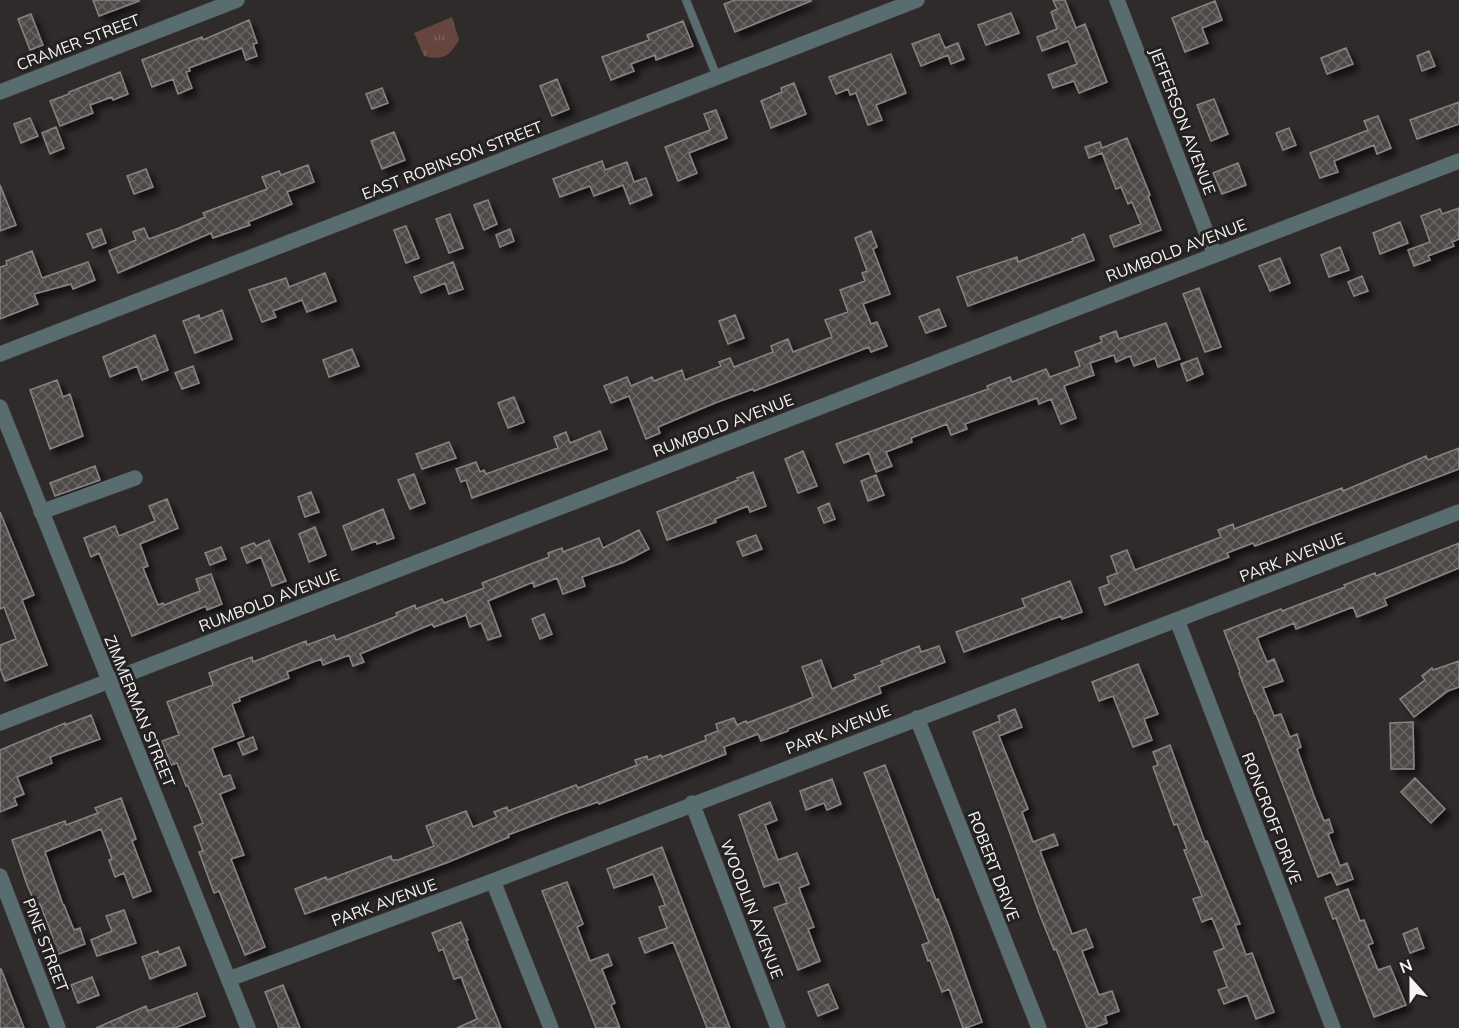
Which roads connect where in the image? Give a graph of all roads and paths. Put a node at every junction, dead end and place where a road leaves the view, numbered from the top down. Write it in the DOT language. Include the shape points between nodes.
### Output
graph roads {
  1 [pos="237,0"];
  2 [pos="686,0"];
  3 [pos="917,0"];
  4 [pos="1117,0"];
  5 [pos="717,77"];
  6 [pos="0,92"];
  7 [pos="1459,161"];
  8 [pos="1215,255"];
  9 [pos="0,354"];
  10 [pos="0,407"];
  11 [pos="135,478"];
  12 [pos="41,512"];
  13 [pos="1459,512"];
  14 [pos="1177,620"];
  15 [pos="109,681"];
  16 [pos="917,718"];
  17 [pos="0,723"];
  18 [pos="692,803"];
  19 [pos="0,876"];
  20 [pos="493,881"];
  21 [pos="229,979"];
  22 [pos="58,1028"];
  23 [pos="248,1028"];
  24 [pos="551,1028"];
  25 [pos="778,1028"];
  26 [pos="1039,1028"];
  27 [pos="1333,1028"];
  1 -- 6 [label="street, CRAMER STREET"];
  2 -- 5 [label="lane"];
  3 -- 5 [label="street, EAST ROBINSON STREET"];
  4 -- 8 [label="street, JEFFERSON AVENUE"];
  5 -- 9 [label="street, EAST ROBINSON STREET"];
  7 -- 8 [label="street, RUMBOLD AVENUE"];
  8 -- 15 [label="street, RUMBOLD AVENUE"];
  10 -- 12 [label="street, ZIMMERMAN STREET"];
  11 -- 12 [label="street"];
  12 -- 15 [label="street, ZIMMERMAN STREET"];
  13 -- 14 [label="street, PARK AVENUE"];
  14 -- 16 [label="street, PARK AVENUE"];
  14 -- 27 [label="street, RONCROFF DRIVE"];
  15 -- 17 [label="street, RUMBOLD AVENUE"];
  15 -- 21 [label="street, ZIMMERMAN STREET"];
  16 -- 18 [label="street, PARK AVENUE"];
  16 -- 26 [label="street, ROBERT DRIVE"];
  18 -- 20 [label="street, PARK AVENUE"];
  18 -- 25 [label="street, WOODLIN AVENUE"];
  19 -- 22 [label="street, PINE STREET"];
  20 -- 21 [label="street, PARK AVENUE"];
  20 -- 24 [label="street"];
  21 -- 23 [label="street, ZIMMERMAN STREET"];
}
